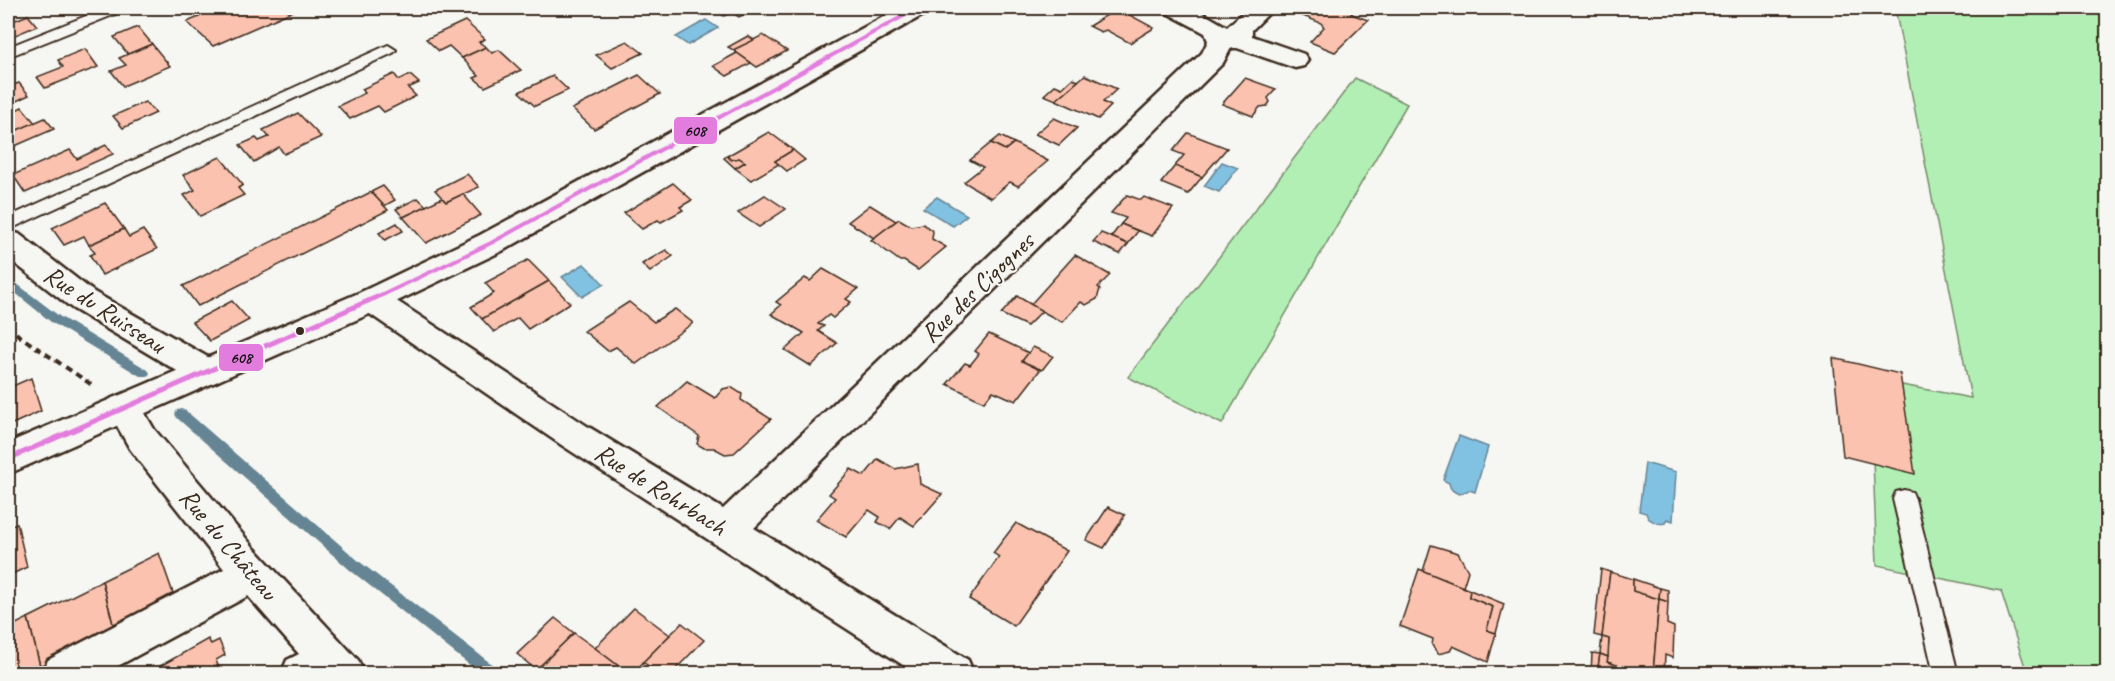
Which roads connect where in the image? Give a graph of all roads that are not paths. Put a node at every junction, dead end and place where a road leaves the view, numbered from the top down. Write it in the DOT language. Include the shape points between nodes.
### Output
graph roads {
  1 [pos="118,8"];
  2 [pos="918,8"];
  3 [pos="1176,8"];
  4 [pos="1262,8"];
  5 [pos="1230,40"];
  6 [pos="388,51"];
  7 [pos="8,52"];
  8 [pos="1295,60"];
  9 [pos="8,224"];
  10 [pos="8,242"];
  11 [pos="372,300"];
  12 [pos="206,372"];
  13 [pos="124,408"];
  14 [pos="8,459"];
  15 [pos="1904,499"];
  16 [pos="728,530"];
  17 [pos="252,574"];
  18 [pos="325,669"];
  19 [pos="62,674"];
  20 [pos="954,674"];
  21 [pos="1946,674"];
  1 -- 7 [label="lane"];
  2 -- 11 [label="street" via="491,243"];
  3 -- 5 [label="street"];
  4 -- 5 [label="street, Rue des Cigognes"];
  5 -- 8 [label="street"];
  5 -- 16 [label="street, Rue des Cigognes"];
  6 -- 9 [label="lane"];
  10 -- 12 [label="street, Rue du Ruisseau" via="83,300"];
  11 -- 12 [label="street"];
  11 -- 16 [label="street, Rue de Rohrbach" via="575,436"];
  12 -- 13 [label="street"];
  13 -- 14 [label="street"];
  13 -- 17 [label="street, Rue du Château" via="142,439"];
  15 -- 21 [label="lane"];
  16 -- 20 [label="street, Rue de Rohrbach"];
  17 -- 18 [label="street, Rue du Château"];
  17 -- 19 [label="street"];
}
